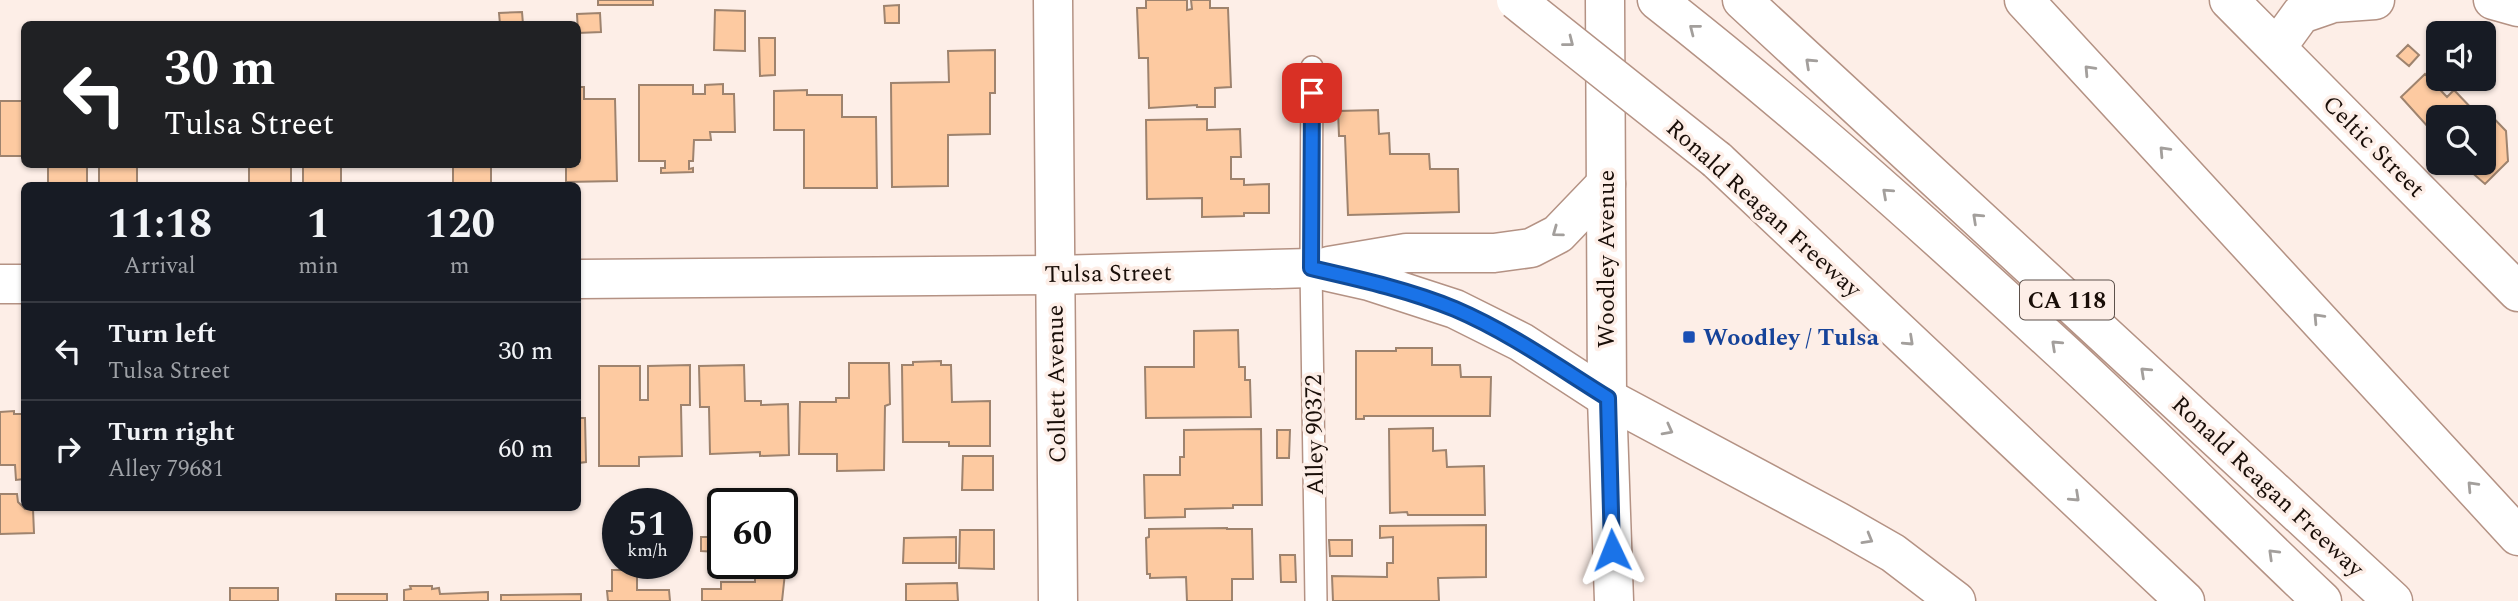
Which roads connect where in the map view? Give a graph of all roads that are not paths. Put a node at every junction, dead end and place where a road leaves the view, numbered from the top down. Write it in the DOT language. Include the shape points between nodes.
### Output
graph roads {
  1 [pos="1053,0"];
  2 [pos="1516,0"];
  3 [pos="1605,0"];
  4 [pos="1657,0"];
  5 [pos="1742,0"];
  6 [pos="2024,0"];
  7 [pos="2229,0"];
  8 [pos="2375,0"];
  9 [pos="2493,0"];
  10 [pos="2518,7"];
  11 [pos="2277,47"];
  12 [pos="1312,67"];
  13 [pos="1606,184"];
  14 [pos="1311,268"];
  15 [pos="1055,275"];
  16 [pos="581,279"];
  17 [pos="0,284"];
  18 [pos="21,284"];
  19 [pos="2518,292"];
  20 [pos="1608,398"];
  21 [pos="2518,536"];
  22 [pos="1058,601"];
  23 [pos="1316,601"];
  24 [pos="1614,601"];
  25 [pos="1956,601"];
  26 [pos="2185,601"];
  27 [pos="2322,601"];
  28 [pos="2393,601"];
  1 -- 15 [label="main road, Collett Avenue"];
  2 -- 26 [label="main road, Ronald Reagan Freeway, one-way, bridge" via="1717,160"];
  3 -- 13 [label="main road, Woodley Avenue"];
  27 -- 4 [label="main road, CA 118, one-way" via="2056,345 1811,125"];
  28 -- 5 [label="main road, Ronald Reagan Freeway / CA 118, one-way"];
  21 -- 6 [label="main road, one-way"];
  7 -- 11 [label="main road, Celtic Street"];
  8 -- 11 [label="main road" via="2333,2 2301,14"];
  9 -- 10 [label="main road"];
  11 -- 19 [label="main road, Celtic Street"];
  12 -- 14 [label="lane, Alley 90372"];
  13 -- 14 [label="main road, one-way" via="1558,234 1531,248 1494,253 1406,253"];
  13 -- 20 [label="main road, Woodley Avenue"];
  14 -- 15 [label="main road, Tulsa Street"];
  14 -- 20 [label="main road, Tulsa Street" via="1455,309 1521,342"];
  14 -- 23 [label="lane, Alley 90372"];
  15 -- 16 [label="main road, Tulsa Street"];
  15 -- 22 [label="main road, Collett Avenue"];
  17 -- 18 [label="main road"];
  20 -- 24 [label="main road, Woodley Avenue"];
  20 -- 25 [label="main road, Tulsa Street, one-way" via="1893,553"];
}
